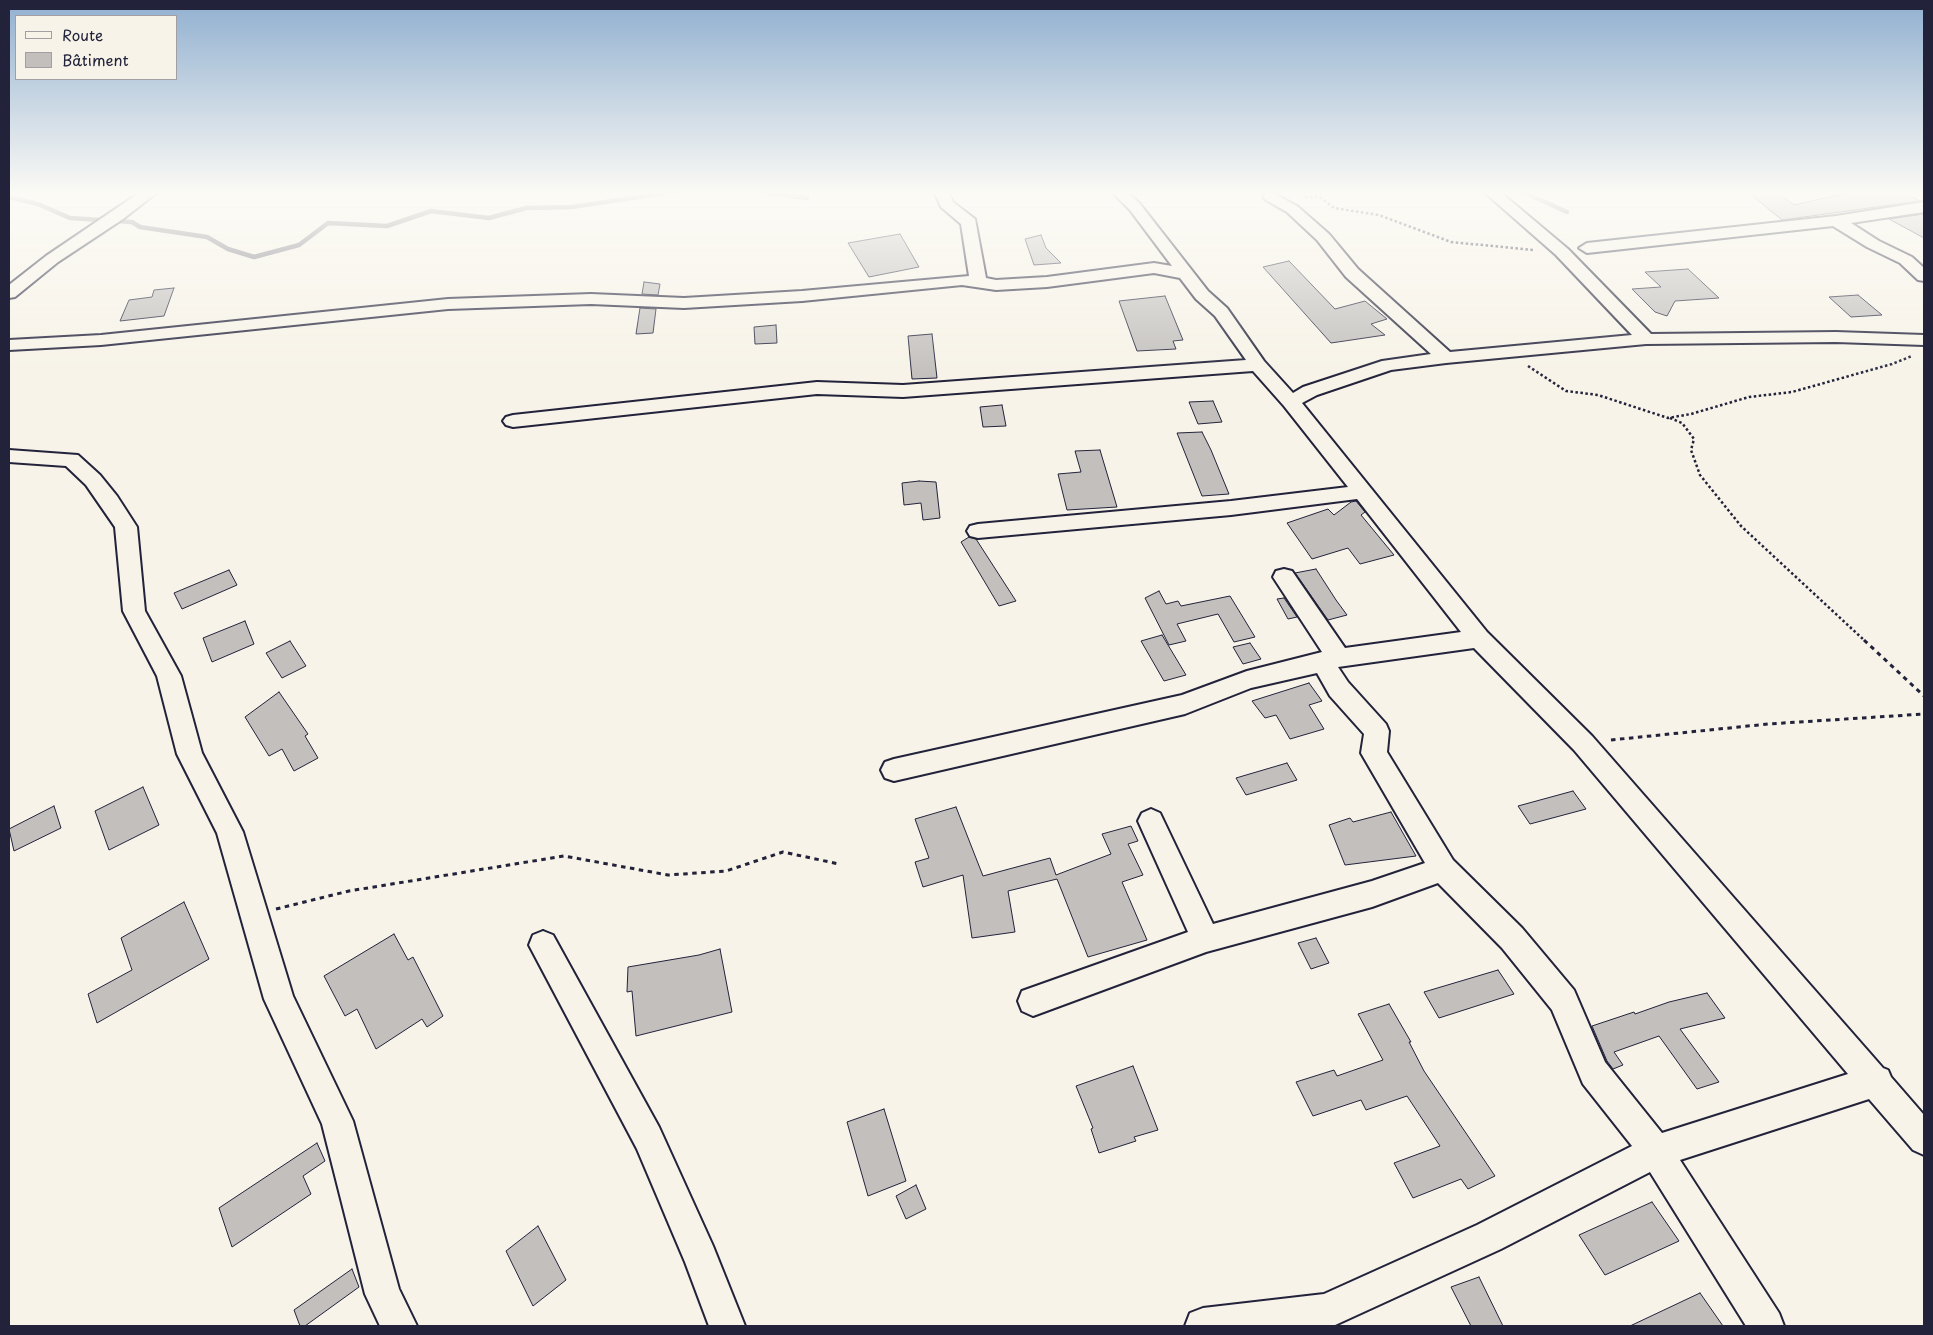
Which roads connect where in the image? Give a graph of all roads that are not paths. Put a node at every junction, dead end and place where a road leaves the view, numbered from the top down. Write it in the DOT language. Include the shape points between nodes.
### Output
graph roads {
  1 [pos="61,253"];
  2 [pos="973,253"];
  3 [pos="1171,253"];
  4 [pos="1336,253"];
  5 [pos="1563,253"];
  6 [pos="1892,253"];
  7 [pos="1187,274"];
  8 [pos="1924,276"];
  9 [pos="978,282"];
  10 [pos="9,293"];
  11 [pos="1646,339"];
  12 [pos="9,345"];
  13 [pos="1920,347"];
  14 [pos="1446,358"];
  15 [pos="1258,365"];
  16 [pos="1291,402"];
  17 [pos="513,420"];
  18 [pos="9,456"];
  19 [pos="1362,492"];
  20 [pos="978,531"];
  21 [pos="1284,577"];
  22 [pos="1479,638"];
  23 [pos="1330,660"];
  24 [pos="894,770"];
  25 [pos="1150,821"];
  26 [pos="1443,869"];
  27 [pos="1206,939"];
  28 [pos="543,946"];
  29 [pos="1033,1001"];
  30 [pos="1877,1081"];
  31 [pos="1924,1139"];
  32 [pos="1656,1151"];
  33 [pos="1217,1325"];
  34 [pos="399,1326"];
  35 [pos="727,1326"];
  36 [pos="1766,1326"];
  1 -- 10 [label="street"];
  2 -- 9 [label="street"];
  3 -- 7 [label="street"];
  4 -- 14 [label="street" via="1352,273"];
  5 -- 11 [label="street"];
  6 -- 8 [label="street" via="1906,260"];
  7 -- 9 [label="street" via="1154,268 1047,282 996,285"];
  7 -- 15 [label="street" via="1202,295 1221,312"];
  9 -- 12 [label="street" via="962,280 802,296 684,303 591,299 448,304 100,340"];
  11 -- 13 [label="street" via="1836,337"];
  11 -- 14 [label="street"];
  14 -- 16 [label="street" via="1388,365 1310,392"];
  15 -- 16 [label="street"];
  15 -- 17 [label="street" via="903,391 817,388"];
  16 -- 19 [label="street"];
  18 -- 34 [label="street" via="71,460 110,501 126,528 134,611 169,676 190,754 230,832 279,999 337,1121 383,1294"];
  19 -- 20 [label="street" via="1231,508"];
  19 -- 22 [label="street"];
  21 -- 23 [label="street"];
  22 -- 23 [label="street"];
  22 -- 30 [label="street" via="1583,743"];
  23 -- 24 [label="street" via="1247,680 1185,704"];
  23 -- 26 [label="street" via="1339,688 1376,732 1374,752"];
  25 -- 27 [label="street"];
  26 -- 27 [label="street" via="1372,894"];
  26 -- 32 [label="street" via="1512,938 1563,1000 1594,1073"];
  27 -- 29 [label="street"];
  28 -- 35 [label="street" via="648,1138"];
  30 -- 31 [label="street"];
  30 -- 32 [label="street"];
  32 -- 33 [label="street" via="1489,1237 1324,1312"];
  32 -- 36 [label="street"];
}
